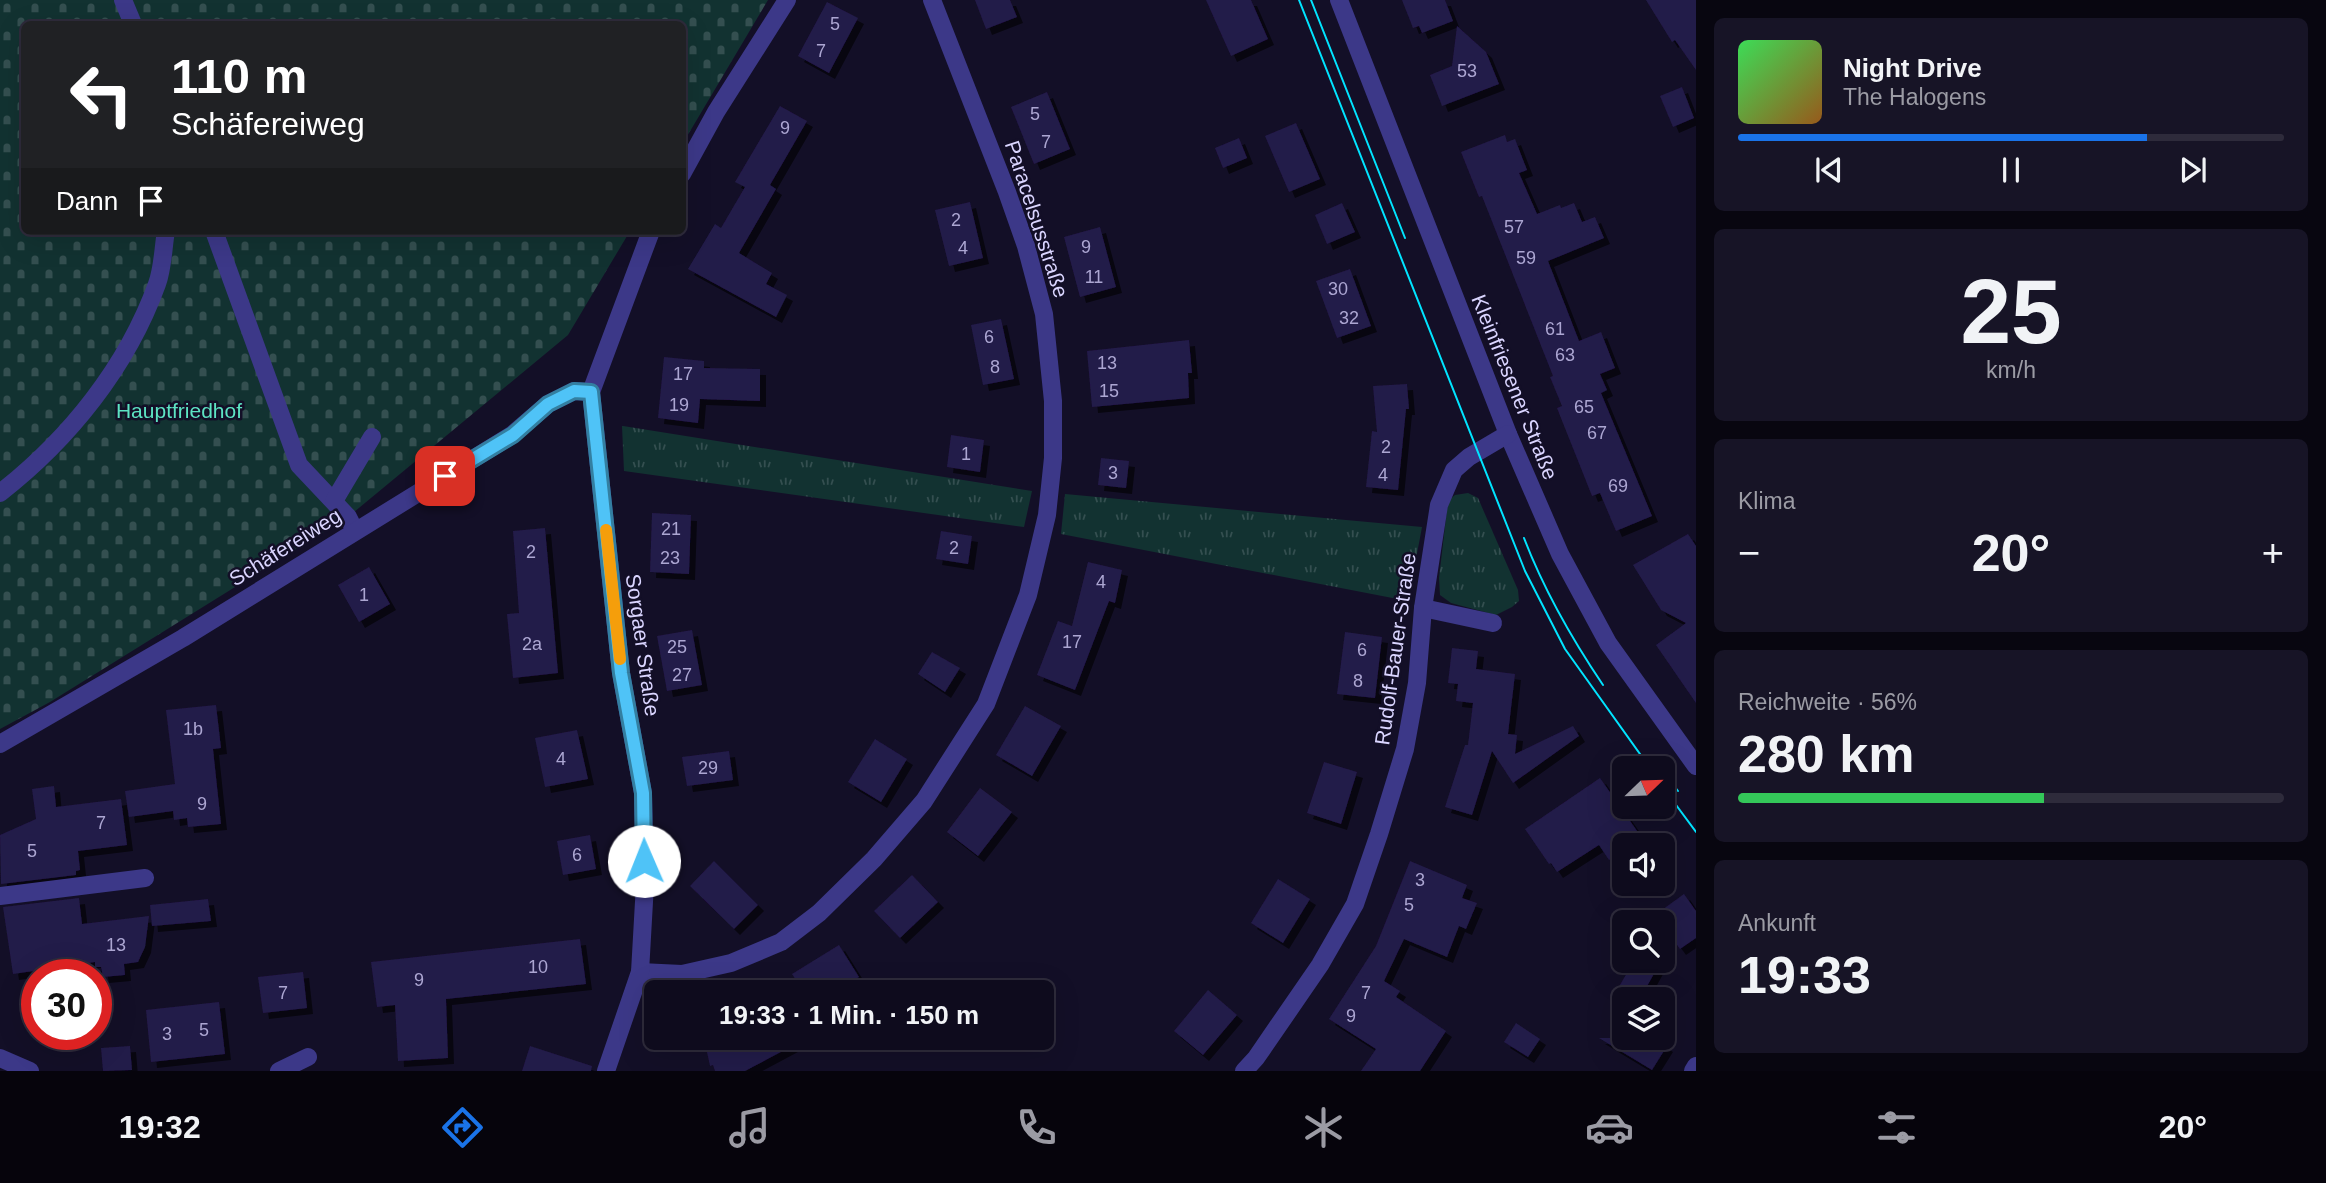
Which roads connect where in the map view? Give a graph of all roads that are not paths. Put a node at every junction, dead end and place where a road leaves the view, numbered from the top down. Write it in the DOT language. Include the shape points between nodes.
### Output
graph roads {
  1 [pos="123,0"];
  2 [pos="787,0"];
  3 [pos="932,0"];
  4 [pos="1339,0"];
  5 [pos="132,21"];
  6 [pos="686,167"];
  7 [pos="165,235"];
  8 [pos="215,235"];
  9 [pos="650,235"];
  10 [pos="591,392"];
  11 [pos="1508,434"];
  12 [pos="372,437"];
  13 [pos="0,493"];
  14 [pos="334,501"];
  15 [pos="355,531"];
  16 [pos="1423,608"];
  17 [pos="1493,623"];
  18 [pos="0,744"];
  19 [pos="1694,758"];
  20 [pos="145,878"];
  21 [pos="0,896"];
  22 [pos="640,972"];
  23 [pos="308,1057"];
  24 [pos="0,1058"];
  25 [pos="1696,1066"];
  26 [pos="30,1071"];
  27 [pos="279,1071"];
  28 [pos="606,1071"];
  29 [pos="1244,1071"];
  30 [pos="1693,1071"];
  1 -- 5 [label="street"];
  2 -- 6 [label="street"];
  3 -- 22 [label="street, Paracelsusstraße" via="1007,192 1044,314 1053,401 1053,458 1047,515 1028,595 986,704 924,801 819,913 781,942 731,963 682,974"];
  4 -- 11 [label="street, Kleinfriesener Straße"];
  7 -- 13 [label="street" via="158,282 125,355 93,400 33,467"];
  8 -- 14 [label="street" via="299,465"];
  9 -- 10 [label="street, Sorgaer Straße"];
  10 -- 15 [label="street, Schäfereiweg" via="574,391 548,404 513,435"];
  10 -- 22 [label="street, Sorgaer Straße" via="621,673 643,793 645,884"];
  11 -- 16 [label="street, Rudolf-Bauer-Straße" via="1454,470 1439,505"];
  11 -- 19 [label="street, Kleinfriesener Straße" via="1560,554 1608,643"];
  12 -- 14 [label="street"];
  14 -- 15 [label="street"];
  15 -- 18 [label="street, Schäfereiweg" via="172,645"];
  16 -- 17 [label="street"];
  16 -- 29 [label="street, Rudolf-Bauer-Straße" via="1417,683 1405,749 1355,904 1320,965"];
  20 -- 21 [label="street"];
  22 -- 28 [label="street, Sorgaer Straße"];
  23 -- 27 [label="street"];
  24 -- 26 [label="street"];
  25 -- 30 [label="street"];
}
